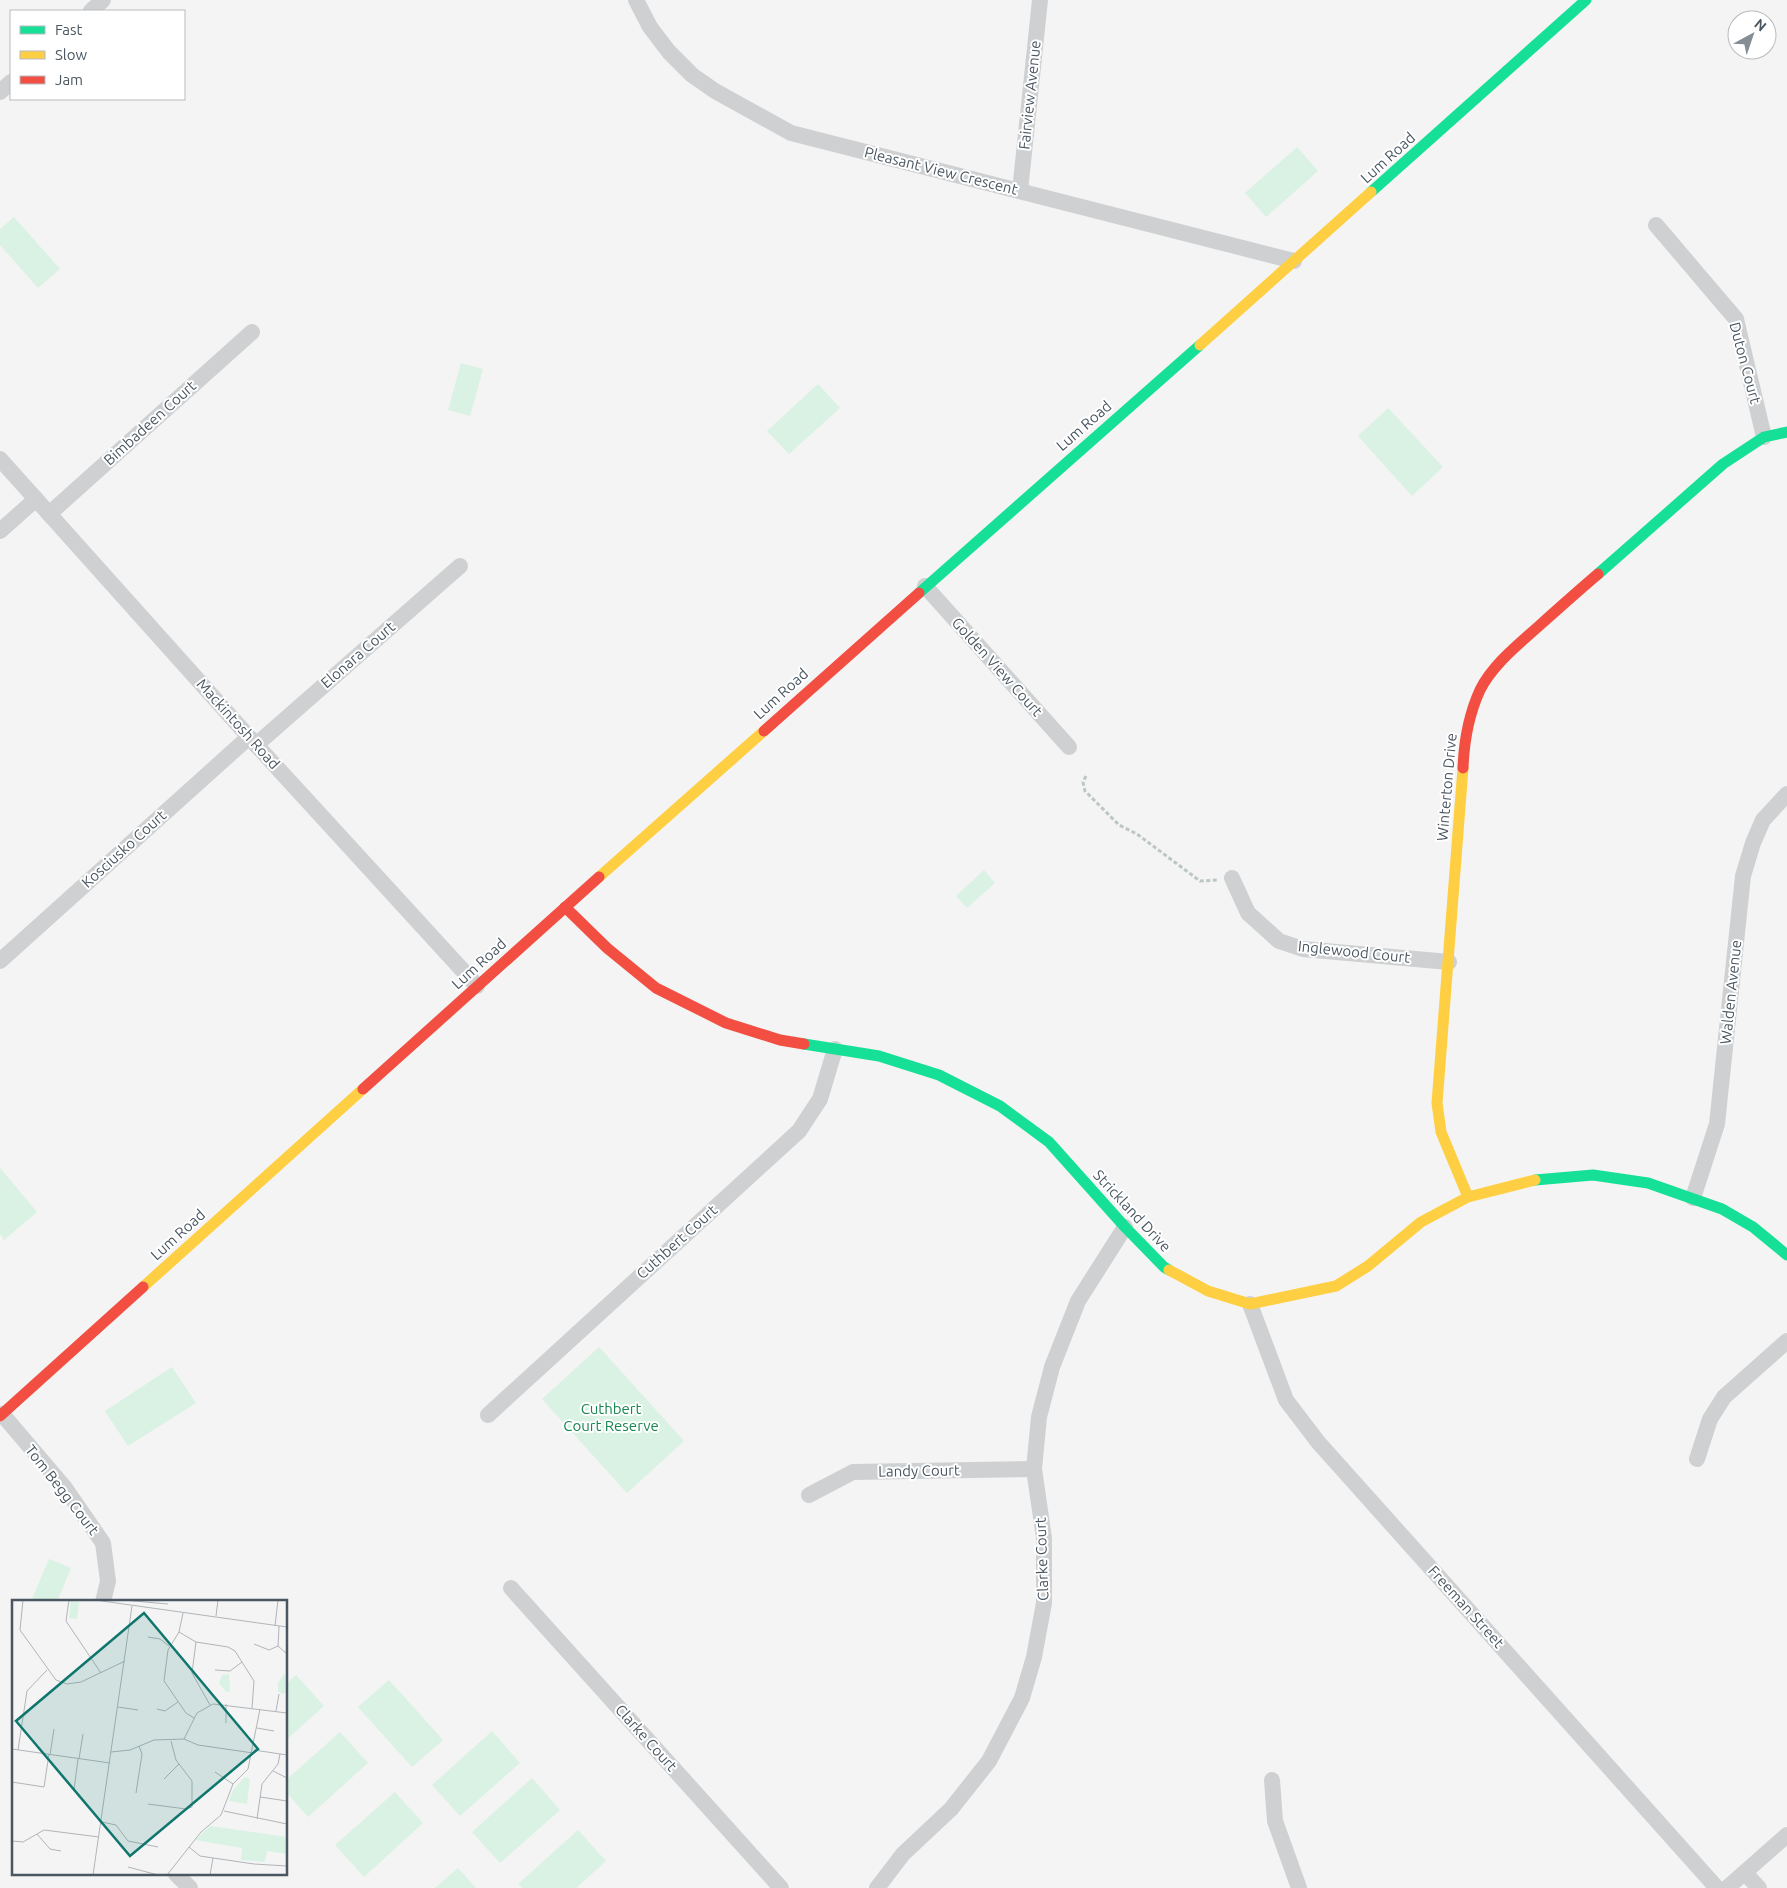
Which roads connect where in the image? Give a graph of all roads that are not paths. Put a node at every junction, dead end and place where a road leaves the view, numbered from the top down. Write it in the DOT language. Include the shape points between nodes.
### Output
graph roads {
  1 [pos="103,0"];
  2 [pos="636,0"];
  3 [pos="1040,0"];
  4 [pos="1586,0"];
  5 [pos="92,10"];
  6 [pos="10,83"];
  7 [pos="0,92"];
  8 [pos="1020,191"];
  9 [pos="1656,225"];
  10 [pos="1294,261"];
  11 [pos="252,332"];
  12 [pos="1787,432"];
  13 [pos="1764,438"];
  14 [pos="0,460"];
  15 [pos="36,499"];
  16 [pos="49,514"];
  17 [pos="0,531"];
  18 [pos="460,566"];
  19 [pos="925,586"];
  20 [pos="253,741"];
  21 [pos="1070,747"];
  22 [pos="1787,794"];
  23 [pos="1232,878"];
  24 [pos="565,907"];
  25 [pos="0,961"];
  26 [pos="1449,962"];
  27 [pos="477,986"];
  28 [pos="835,1049"];
  29 [pos="1468,1197"];
  30 [pos="1693,1198"];
  31 [pos="1125,1227"];
  32 [pos="1787,1255"];
  33 [pos="1250,1304"];
  34 [pos="1787,1341"];
  35 [pos="1,1415"];
  36 [pos="488,1415"];
  37 [pos="1697,1459"];
  38 [pos="1034,1469"];
  39 [pos="809,1495"];
  40 [pos="511,1588"];
  41 [pos="103,1600"];
  42 [pos="1272,1780"];
  43 [pos="1787,1835"];
  44 [pos="1745,1872"];
  45 [pos="178,1876"];
  46 [pos="190,1888"];
  47 [pos="781,1888"];
  48 [pos="877,1888"];
  49 [pos="1298,1888"];
  50 [pos="1717,1888"];
  51 [pos="1727,1888"];
  52 [pos="1759,1888"];
  1 -- 5 [label="street"];
  2 -- 8 [label="street, Pleasant View Crescent" via="664,46 692,74 773,124 816,140"];
  3 -- 8 [label="street, Fairview Avenue"];
  4 -- 10 [label="street, Lum Road"];
  6 -- 7 [label="street"];
  8 -- 10 [label="street, Pleasant View Crescent"];
  9 -- 13 [label="street, Duton Court" via="1736,319"];
  10 -- 19 [label="street, Lum Road"];
  11 -- 16 [label="street, Bimbadeen Court"];
  12 -- 13 [label="street, Winterton Drive"];
  13 -- 26 [label="street, Winterton Drive" via="1723,464 1530,634 1497,667 1481,689 1468,725 1464,748"];
  14 -- 15 [label="street, Mackintosh Road"];
  15 -- 16 [label="street, Mackintosh Road"];
  15 -- 17 [label="street"];
  16 -- 20 [label="street, Mackintosh Road"];
  18 -- 20 [label="street, Elonara Court"];
  19 -- 21 [label="street, Golden View Court"];
  19 -- 24 [label="street, Lum Road"];
  20 -- 25 [label="street, Kosciusko Court"];
  20 -- 27 [label="street, Mackintosh Road"];
  22 -- 30 [label="street, Walden Avenue" via="1764,820 1752,843 1743,876 1717,1124"];
  23 -- 26 [label="street, Inglewood Court" via="1248,913 1279,941 1303,949"];
  24 -- 27 [label="street, Lum Road"];
  24 -- 28 [label="street, Strickland Drive" via="606,948 656,988 726,1023 780,1040"];
  26 -- 29 [label="street, Winterton Drive" via="1437,1103 1441,1132"];
  27 -- 35 [label="street, Lum Road"];
  28 -- 31 [label="street, Strickland Drive" via="880,1056 939,1075 1000,1106 1050,1142"];
  28 -- 36 [label="street, Cuthbert Court" via="820,1099 799,1131"];
  29 -- 30 [label="street, Strickland Drive" via="1528,1181 1593,1175 1648,1183"];
  29 -- 33 [label="street, Strickland Drive" via="1421,1222 1368,1266 1336,1286"];
  30 -- 32 [label="street, Strickland Drive" via="1722,1209 1753,1227"];
  31 -- 33 [label="street, Strickland Drive" via="1164,1268 1208,1291"];
  31 -- 38 [label="street, Clarke Court" via="1078,1301 1052,1366 1039,1417"];
  33 -- 50 [label="street, Freeman Street" via="1286,1400 1318,1442"];
  34 -- 37 [label="street" via="1724,1397 1710,1419"];
  35 -- 41 [label="street, Tom Begg Court" via="65,1488 103,1543 108,1581"];
  38 -- 39 [label="street, Landy Court" via="853,1472"];
  38 -- 48 [label="street, Clarke Court" via="1044,1538 1044,1603 1022,1698 989,1761 951,1809 903,1854"];
  40 -- 47 [label="street, Clarke Court"];
  42 -- 49 [label="street" via="1275,1821"];
  43 -- 44 [label="street"];
  44 -- 51 [label="street"];
  44 -- 52 [label="street"];
  45 -- 46 [label="street"];
}
